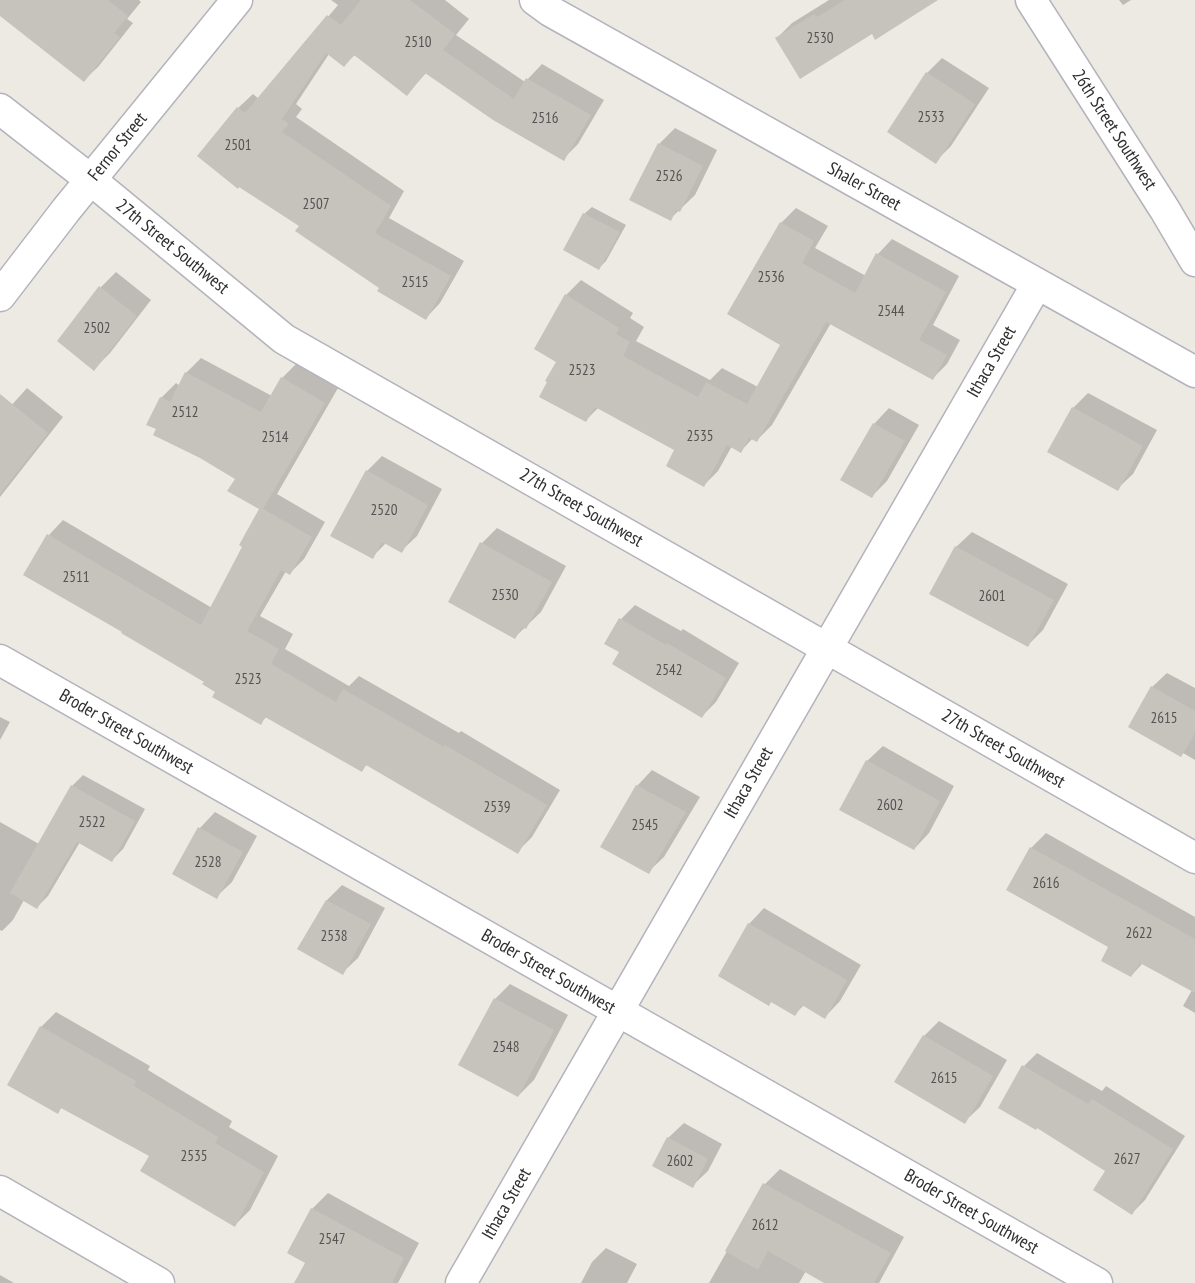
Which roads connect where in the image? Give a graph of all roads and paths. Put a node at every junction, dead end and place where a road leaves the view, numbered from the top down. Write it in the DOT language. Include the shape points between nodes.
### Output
graph roads {
  1 [pos="237,0"];
  2 [pos="535,0"];
  3 [pos="1031,0"];
  4 [pos="0,109"];
  5 [pos="91,180"];
  6 [pos="1195,261"];
  7 [pos="1037,284"];
  8 [pos="0,296"];
  9 [pos="1195,372"];
  10 [pos="827,648"];
  11 [pos="0,660"];
  12 [pos="1195,858"];
  13 [pos="618,1011"];
  14 [pos="0,1191"];
  15 [pos="159,1283"];
  16 [pos="461,1283"];
  17 [pos="1097,1283"];
  1 -- 5 [label="street, Fernor Street"];
  2 -- 7 [label="street, Shaler Street"];
  3 -- 6 [label="street, 26th Street Southwest"];
  4 -- 5 [label="street, 27th Street Southwest"];
  5 -- 8 [label="street, Fernor Street"];
  5 -- 10 [label="street, 27th Street Southwest" via="284,339"];
  7 -- 9 [label="street, Shaler Street"];
  7 -- 10 [label="street, Ithaca Street"];
  10 -- 12 [label="street, 27th Street Southwest"];
  10 -- 13 [label="street, Ithaca Street"];
  11 -- 13 [label="street, Broder Street Southwest"];
  13 -- 16 [label="street, Ithaca Street"];
  13 -- 17 [label="street, Broder Street Southwest"];
  14 -- 15 [label="street"];
}
